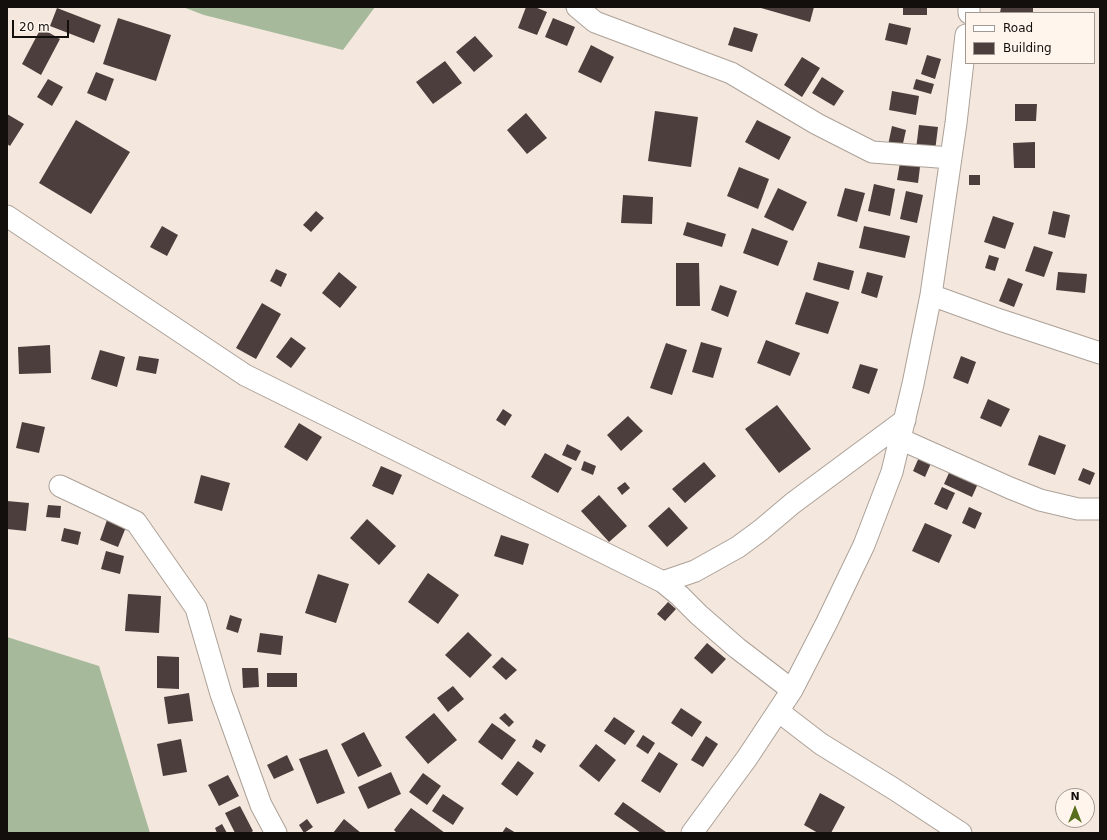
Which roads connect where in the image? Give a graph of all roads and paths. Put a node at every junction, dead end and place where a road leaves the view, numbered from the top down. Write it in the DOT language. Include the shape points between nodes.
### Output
graph roads {
  1 [pos="577,7"];
  2 [pos="965,43"];
  3 [pos="950,158"];
  4 [pos="7,216"];
  5 [pos="931,295"];
  6 [pos="1100,354"];
  7 [pos="902,429"];
  8 [pos="60,486"];
  9 [pos="1100,508"];
  10 [pos="663,582"];
  11 [pos="792,690"];
  12 [pos="778,711"];
  13 [pos="276,833"];
  14 [pos="692,833"];
  15 [pos="961,833"];
  1 -- 3 [label="street" via="596,22 731,73 817,124 872,152"];
  2 -- 3 [label="street"];
  3 -- 5 [label="street"];
  4 -- 10 [label="street" via="245,375"];
  5 -- 6 [label="street"];
  5 -- 7 [label="street"];
  7 -- 9 [label="street" via="1010,488 1040,500 1078,509"];
  7 -- 10 [label="street" via="793,503 738,547 695,571"];
  7 -- 11 [label="street" via="892,472 864,545"];
  8 -- 13 [label="street" via="136,522 196,608 222,694 261,805"];
  10 -- 11 [label="street" via="737,648"];
  11 -- 12 [label="street"];
  12 -- 14 [label="street"];
  12 -- 15 [label="street" via="821,744"];
}
